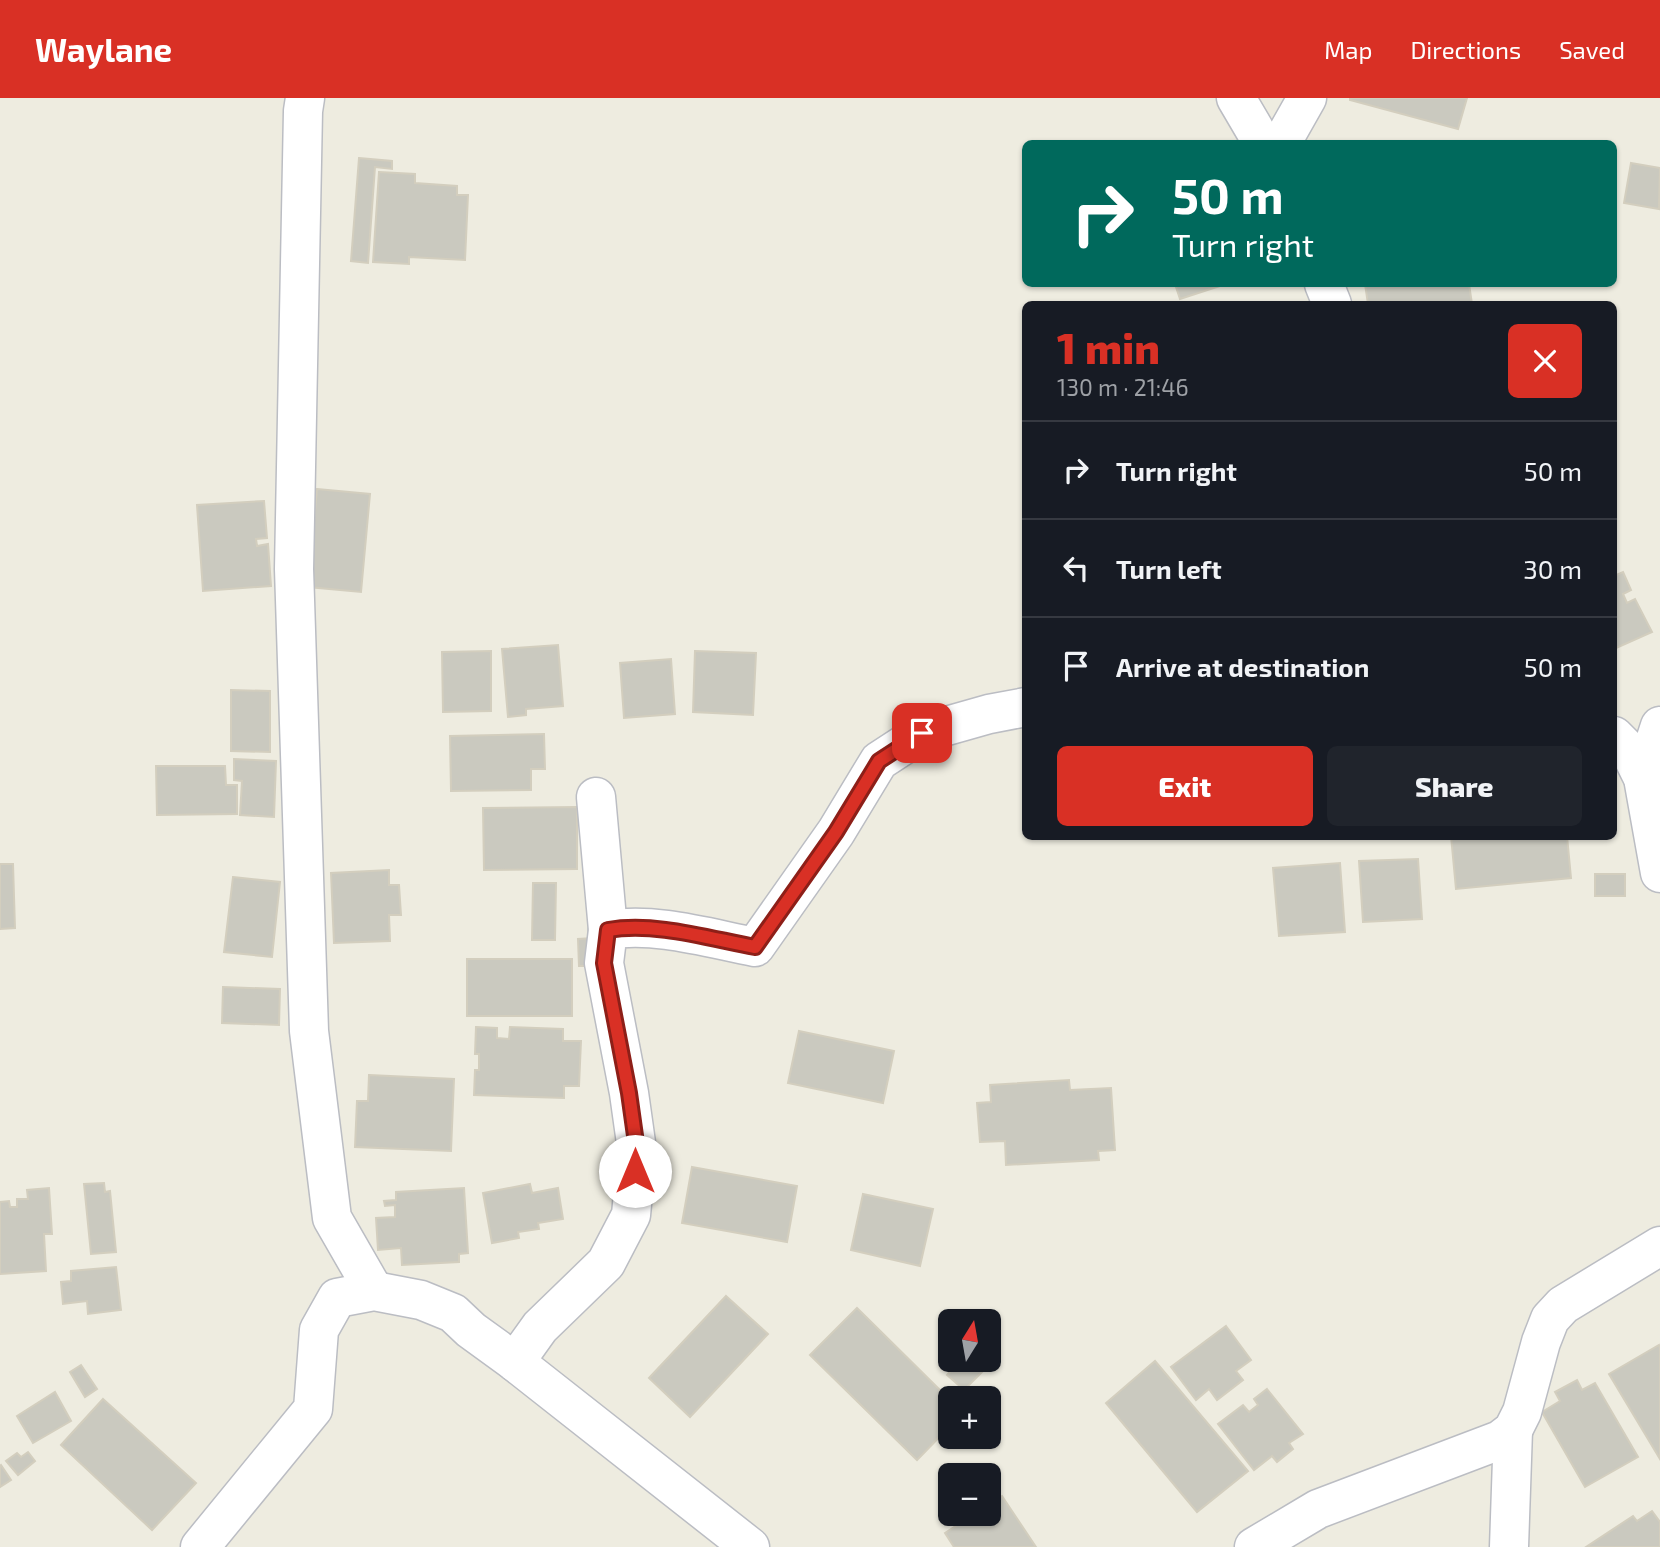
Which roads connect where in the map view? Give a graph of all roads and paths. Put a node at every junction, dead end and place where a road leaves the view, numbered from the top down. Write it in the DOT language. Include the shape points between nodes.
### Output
graph roads {
  1 [pos="305,98"];
  2 [pos="1236,98"];
  3 [pos="1307,98"];
  4 [pos="1262,140"];
  5 [pos="1283,140"];
  6 [pos="1022,707"];
  7 [pos="1660,726"];
  8 [pos="1617,739"];
  9 [pos="1652,773"];
  10 [pos="596,797"];
  11 [pos="1660,873"];
  12 [pos="608,930"];
  13 [pos="1660,1247"];
  14 [pos="374,1291"];
  15 [pos="515,1362"];
  16 [pos="1513,1430"];
  17 [pos="200,1547"];
  18 [pos="750,1547"];
  19 [pos="1254,1547"];
  20 [pos="1509,1547"];
  1 -- 14 [label="street" via="293,569 309,1031 332,1218"];
  2 -- 4 [label="street"];
  3 -- 5 [label="street"];
  6 -- 12 [label="street" via="922,733 879,761 836,832 755,947 666,930 628,926"];
  7 -- 9 [label="street"];
  8 -- 9 [label="street"];
  9 -- 11 [label="street"];
  10 -- 12 [label="street"];
  12 -- 15 [label="street" via="604,963 637,1150 631,1215 606,1263 540,1327"];
  13 -- 16 [label="street" via="1563,1305 1550,1319"];
  14 -- 15 [label="street" via="421,1300 453,1313"];
  14 -- 17 [label="street" via="337,1298 319,1330 313,1409"];
  15 -- 18 [label="street"];
  16 -- 19 [label="street" via="1500,1440 1318,1509"];
  16 -- 20 [label="street"];
}
